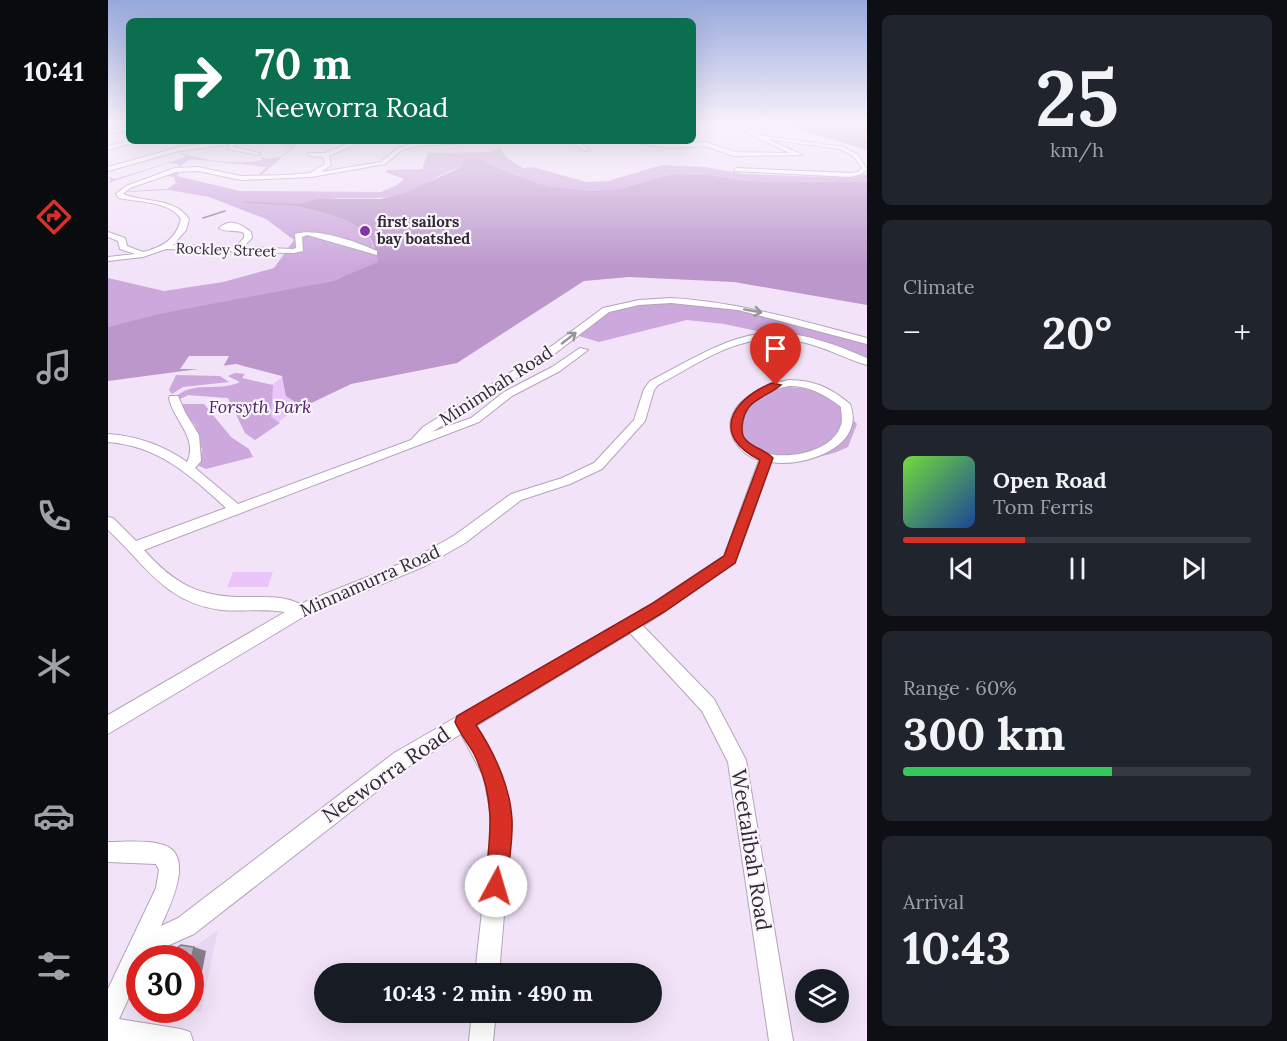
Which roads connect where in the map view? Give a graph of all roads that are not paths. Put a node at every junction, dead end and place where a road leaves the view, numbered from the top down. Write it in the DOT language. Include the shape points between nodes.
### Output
graph roads {
  1 [pos="174,171"];
  2 [pos="206,171"];
  3 [pos="319,171"];
  4 [pos="333,171"];
  5 [pos="360,171"];
  6 [pos="749,171"];
  7 [pos="864,171"];
  8 [pos="363,174"];
  9 [pos="311,175"];
  10 [pos="240,228"];
  11 [pos="108,234"];
  12 [pos="123,247"];
  13 [pos="166,248"];
  14 [pos="235,251"];
  15 [pos="151,252"];
  16 [pos="374,253"];
  17 [pos="108,257"];
  18 [pos="867,341"];
  19 [pos="583,350"];
  20 [pos="867,362"];
  21 [pos="174,398"];
  22 [pos="861,425"];
  23 [pos="108,438"];
  24 [pos="416,441"];
  25 [pos="851,445"];
  26 [pos="766,458"];
  27 [pos="188,468"];
  28 [pos="235,510"];
  29 [pos="108,522"];
  30 [pos="133,548"];
  31 [pos="298,612"];
  32 [pos="631,624"];
  33 [pos="464,722"];
  34 [pos="108,725"];
  35 [pos="108,852"];
  36 [pos="142,939"];
  37 [pos="488,963"];
  38 [pos="108,1015"];
  39 [pos="483,1023"];
  40 [pos="108,1029"];
  41 [pos="181,1041"];
  42 [pos="481,1041"];
  43 [pos="781,1041"];
  1 -- 13 [label="street" via="118,194 166,205 181,213 185,226"];
  2 -- 9 [label="street" via="241,178"];
  3 -- 9 [label="street"];
  4 -- 9 [label="street"];
  5 -- 8 [label="street"];
  6 -- 7 [label="street" via="850,175"];
  10 -- 14 [label="street" via="248,238"];
  11 -- 12 [label="street" via="122,240"];
  12 -- 15 [label="street"];
  12 -- 17 [label="street"];
  13 -- 14 [label="street, Rockley Street"];
  13 -- 15 [label="street, Rockley Street"];
  14 -- 16 [label="street, Rockley Street" via="294,251 300,249 298,236 306,233"];
  15 -- 17 [label="street, Rockley Street"];
  24 -- 18 [label="street, Minimbah Road, one-way" via="615,307 669,300 732,308"];
  19 -- 24 [label="street" via="508,394 475,420"];
  20 -- 31 [label="street, Minnamurra Road" via="810,342 765,336 745,338 718,349 654,383 639,421 598,466 516,497 460,539 420,562"];
  21 -- 27 [label="street" via="177,411 192,433 195,448 195,461"];
  22 -- 26 [label="street" via="856,415 821,387 799,383 770,387 744,404 736,425 736,434 744,446"];
  23 -- 27 [label="street" via="146,446"];
  24 -- 28 [label="street, Minimbah Road"];
  25 -- 26 [label="street" via="830,455"];
  26 -- 32 [label="street, Neeworra Road" via="730,559"];
  27 -- 28 [label="street"];
  28 -- 30 [label="street, Minimbah Road"];
  29 -- 30 [label="street"];
  30 -- 31 [label="street" via="157,576 179,591 219,604 286,604"];
  31 -- 34 [label="street, Minnamurra Road"];
  32 -- 33 [label="street, Neeworra Road"];
  32 -- 43 [label="street, Weetalibah Road" via="708,705 737,760"];
  33 -- 36 [label="street, Neeworra Road" via="383,773 186,926 156,940"];
  33 -- 37 [label="street" via="493,775 502,821"];
  35 -- 36 [label="street" via="152,851 165,857 169,864 166,890"];
  36 -- 38 [label="street"];
  39 -- 42 [label="street"];
  40 -- 41 [label="street"];
}
